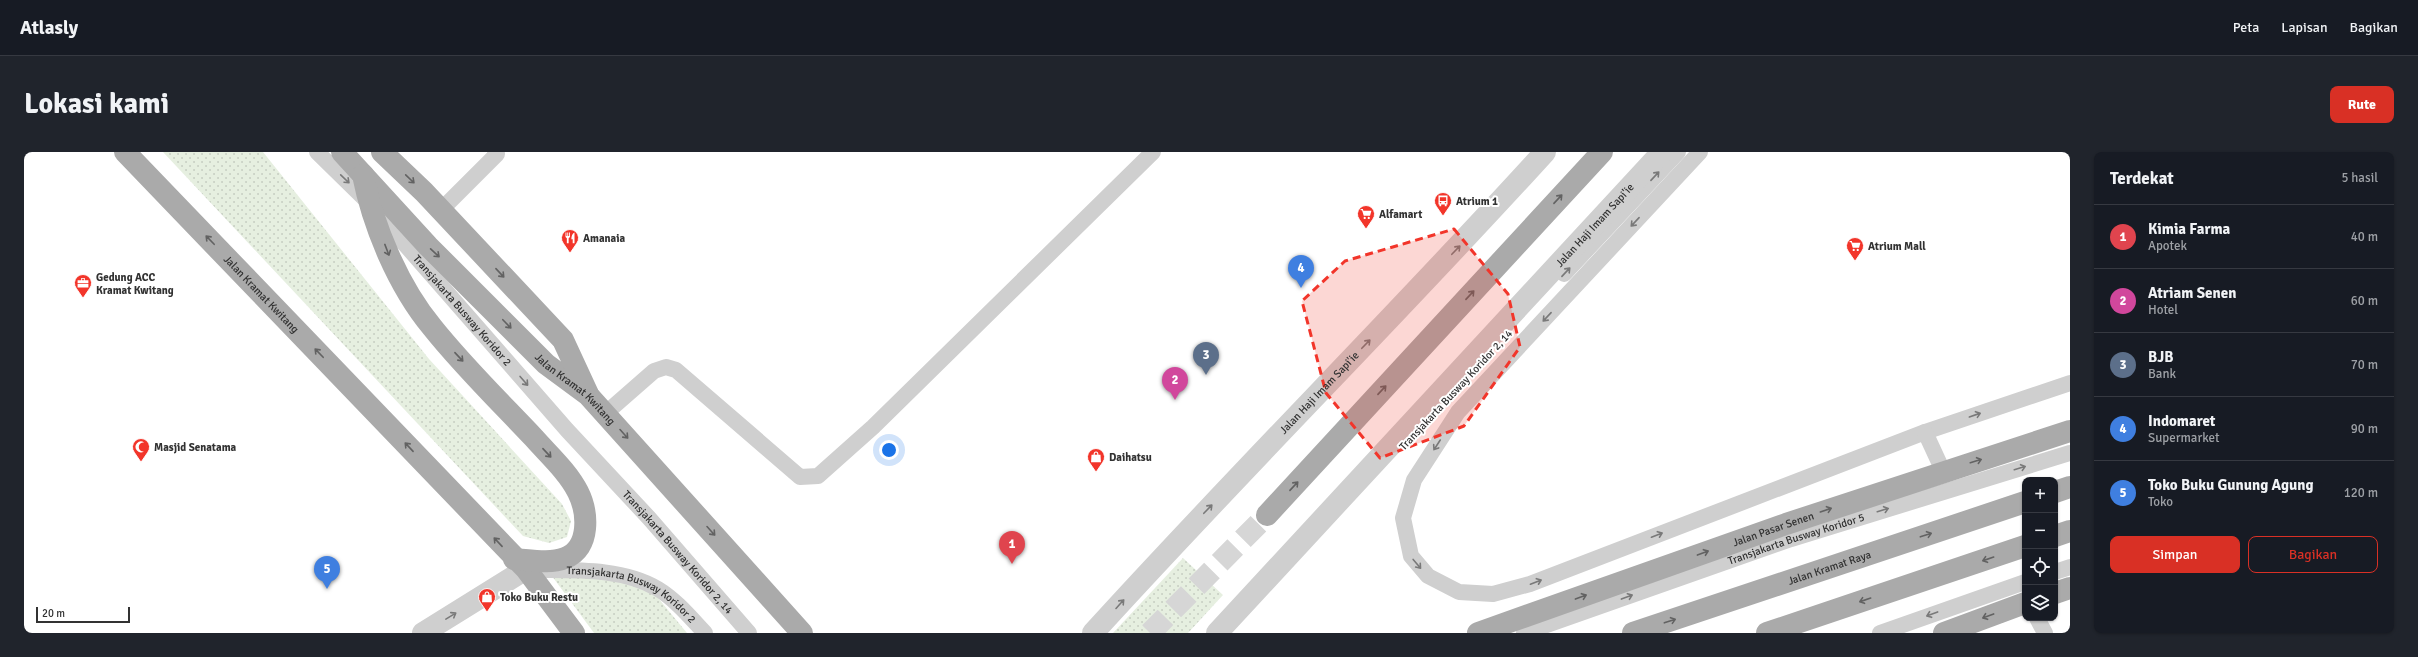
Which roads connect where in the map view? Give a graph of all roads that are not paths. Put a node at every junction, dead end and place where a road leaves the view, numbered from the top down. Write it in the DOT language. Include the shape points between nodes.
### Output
graph roads {
  1 [pos="125,152"];
  2 [pos="316,152"];
  3 [pos="342,152"];
  4 [pos="382,152"];
  5 [pos="1153,152"];
  6 [pos="1545,152"];
  7 [pos="1602,152"];
  8 [pos="1662,152"];
  9 [pos="1678,152"];
  10 [pos="1700,152"];
  11 [pos="497,153"];
  12 [pos="363,173"];
  13 [pos="368,202"];
  14 [pos="441,210"];
  15 [pos="2070,383"];
  16 [pos="588,395"];
  17 [pos="606,413"];
  18 [pos="2070,431"];
  19 [pos="1925,432"];
  20 [pos="2070,453"];
  21 [pos="1943,471"];
  22 [pos="606,472"];
  23 [pos="2070,487"];
  24 [pos="2058,491"];
  25 [pos="2022,503"];
  26 [pos="1267,515"];
  27 [pos="2070,531"];
  28 [pos="2058,535"];
  29 [pos="2022,547"];
  30 [pos="520,564"];
  31 [pos="2070,567"];
  32 [pos="2058,571"];
  33 [pos="2022,583"];
  34 [pos="2070,588"];
  35 [pos="2058,592"];
  36 [pos="2022,604"];
  37 [pos="2039,621"];
  38 [pos="1227,631"];
  39 [pos="1950,632"];
  40 [pos="423,633"];
  41 [pos="574,633"];
  42 [pos="705,633"];
  43 [pos="749,633"];
  44 [pos="802,633"];
  45 [pos="1093,633"];
  46 [pos="1478,633"];
  47 [pos="1524,633"];
  48 [pos="1633,633"];
  49 [pos="1767,633"];
  50 [pos="1880,633"];
  51 [pos="2045,633"];
  30 -- 1 [label="main road, Jalan Kramat Kwitang, one-way"];
  2 -- 13 [label="lane, Transjakarta Busway Koridor 2, one-way"];
  3 -- 12 [label="main road, Jalan Kramat Kwitang"];
  4 -- 14 [label="main road, one-way"];
  5 -- 17 [label="lane" via="873,426 818,476 800,477 676,370 666,367 654,371"];
  45 -- 6 [label="street, Jalan Haji Imam Sapi'ie, one-way"];
  26 -- 7 [label="main road, one-way"];
  8 -- 38 [label="street, Jalan Haji Imam Sapi'ie"];
  38 -- 9 [label="lane, Transjakarta Busway Koridor 2, 14, one-way"];
  10 -- 19 [label="lane, one-way" via="1458,412 1414,480 1403,518 1411,556 1428,576 1460,592 1493,594 1530,584"];
  11 -- 14 [label="lane"];
  12 -- 13 [label="main road"];
  12 -- 16 [label="main road, Jalan Kramat Kwitang, one-way" via="428,246 546,364"];
  13 -- 22 [label="lane, Transjakarta Busway Koridor 2, one-way" via="561,424"];
  13 -- 30 [label="main road, one-way" via="394,268 431,327 559,465 578,492 586,528 579,547 565,558"];
  14 -- 16 [label="main road, one-way" via="563,340"];
  19 -- 15 [label="lane, one-way"];
  16 -- 17 [label="main road, Jalan Kramat Kwitang"];
  17 -- 44 [label="main road, Jalan Kramat Kwitang, one-way"];
  21 -- 18 [label="main road, Jalan Pasar Senen, one-way"];
  19 -- 21 [label="lane"];
  47 -- 20 [label="lane, Transjakarta Busway Koridor 5, one-way" via="1790,539"];
  46 -- 21 [label="main road, Jalan Pasar Senen, one-way"];
  22 -- 43 [label="lane, Transjakarta Busway Koridor 2, 14"];
  23 -- 24 [label="main road"];
  48 -- 25 [label="main road, Jalan Kramat Raya, one-way"];
  27 -- 28 [label="main road"];
  29 -- 49 [label="main road, one-way"];
  40 -- 30 [label="street, one-way"];
  30 -- 41 [label="main road, Jalan Kramat Kwitang"];
  30 -- 42 [label="lane, Transjakarta Busway Koridor 2" via="587,570 636,580 657,588 680,606"];
  31 -- 32 [label="lane"];
  33 -- 50 [label="lane, one-way"];
  34 -- 35 [label="main road"];
  36 -- 39 [label="main road, one-way"];
  37 -- 51 [label="lane"];
}
